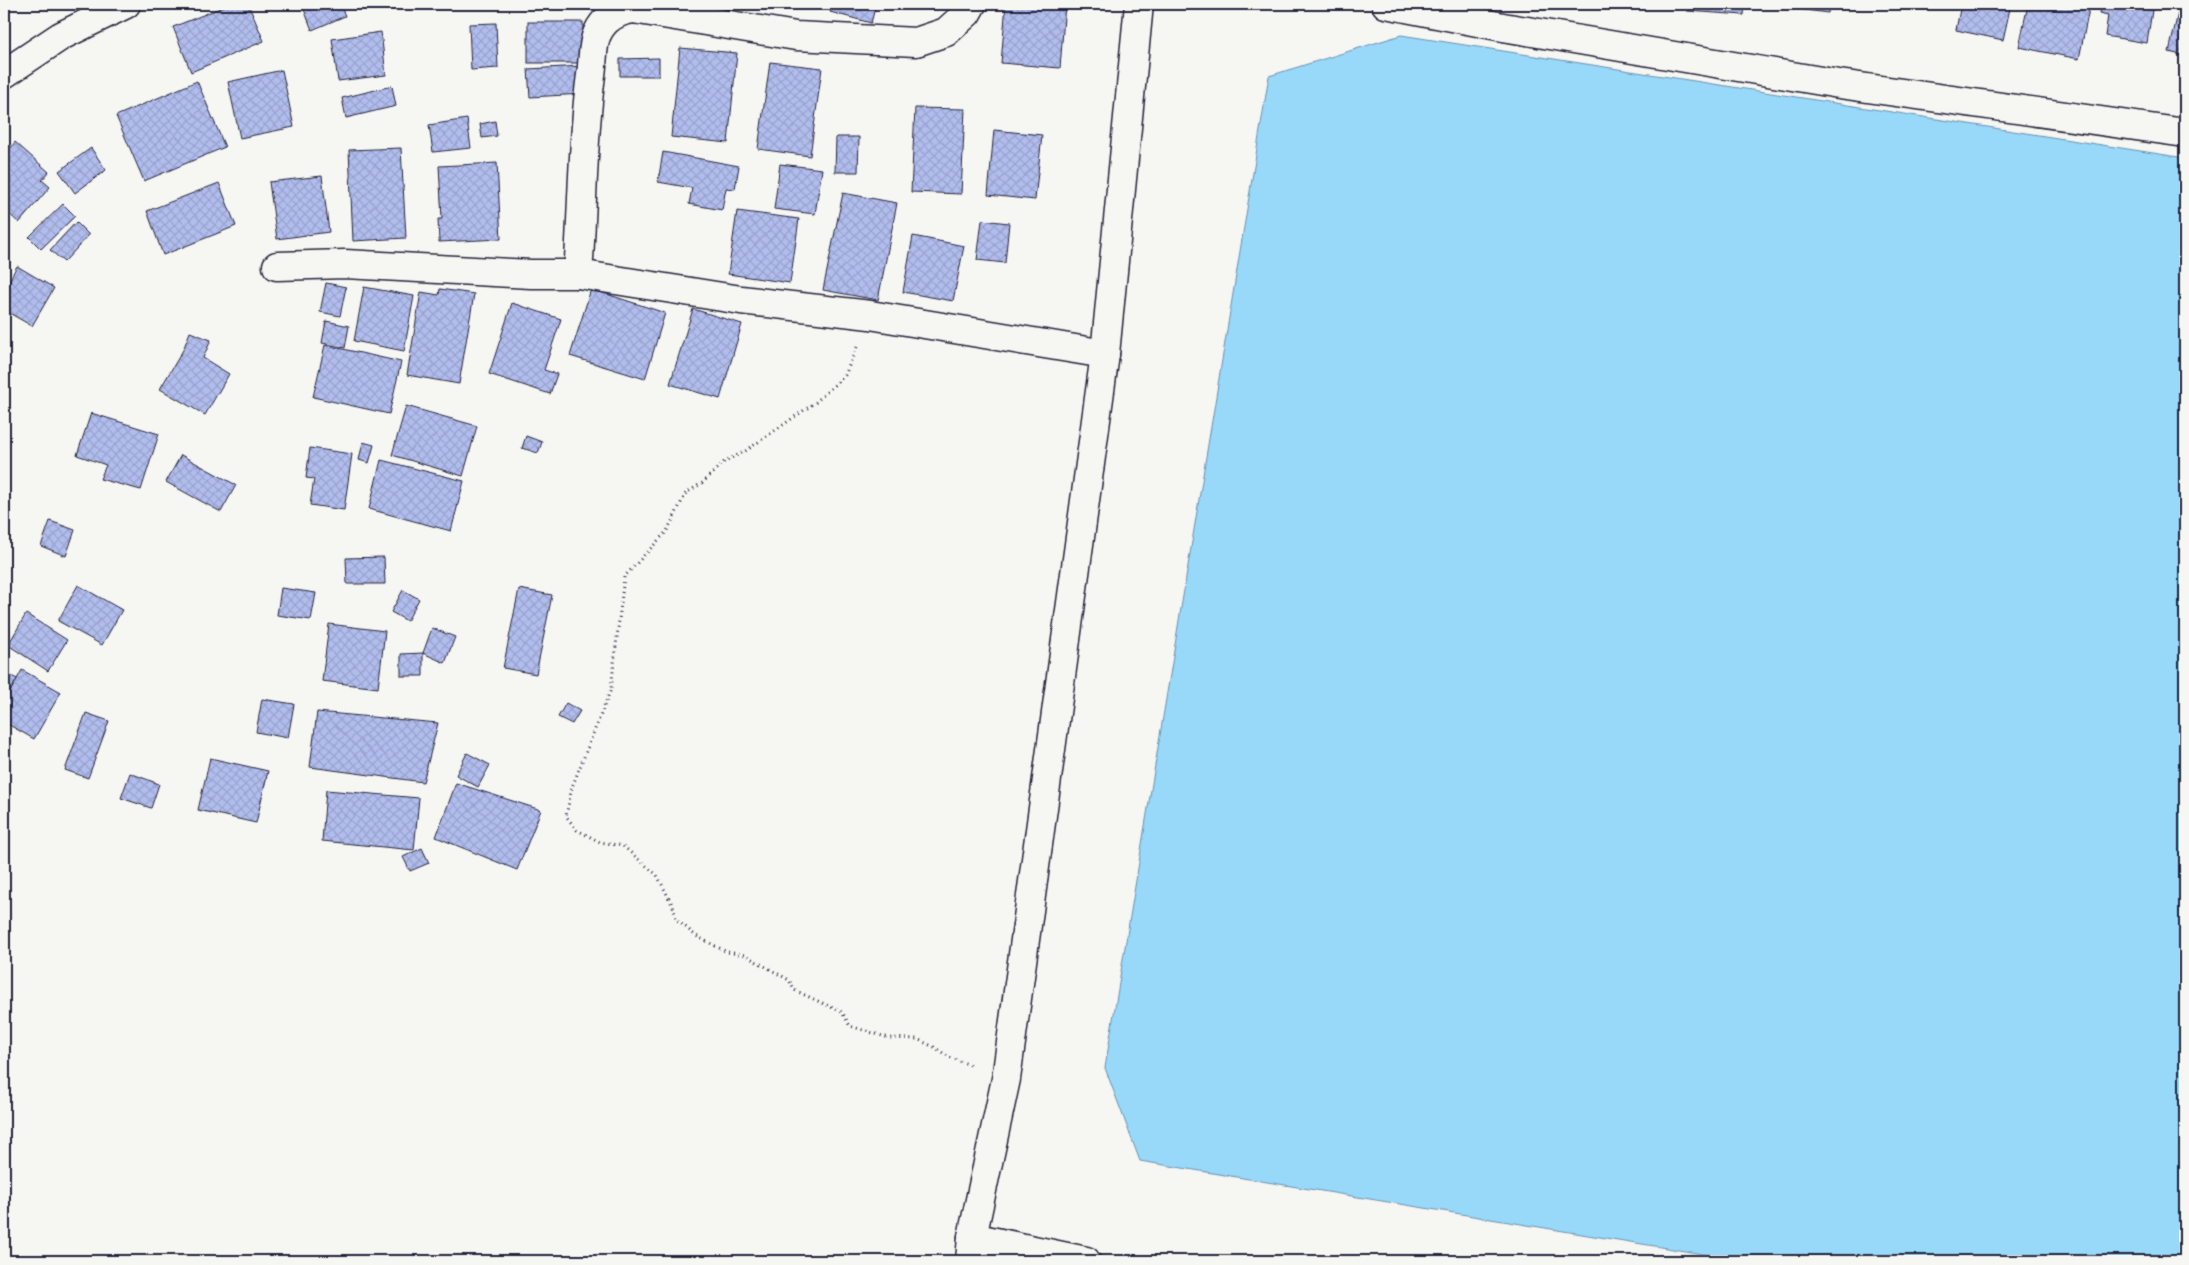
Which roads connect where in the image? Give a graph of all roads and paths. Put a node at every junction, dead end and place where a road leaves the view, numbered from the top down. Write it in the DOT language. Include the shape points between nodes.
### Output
graph roads {
  1 [pos="126,4"];
  2 [pos="972,4"];
  3 [pos="1139,4"];
  4 [pos="1386,4"];
  5 [pos="4,74"];
  6 [pos="2185,133"];
  7 [pos="277,266"];
  8 [pos="578,274"];
  9 [pos="870,315"];
  10 [pos="1105,354"];
  11 [pos="1006,1079"];
  12 [pos="971,1249"];
  13 [pos="1086,1261"];
  1 -- 5 [label="street" via="61,36"];
  2 -- 8 [label="street" via="946,32 916,42 796,36 633,9 620,10 607,18 597,34 585,122"];
  3 -- 10 [label="street"];
  4 -- 6 [label="street" via="1839,84"];
  7 -- 8 [label="street" via="345,264"];
  8 -- 9 [label="street" via="741,300"];
  9 -- 10 [label="street"];
  9 -- 11 [label="path" via="845,375 816,402 744,452 725,461 686,493 667,531 624,577 611,689 572,787 566,816 577,830 600,842 623,846 657,875 676,918 696,936 727,952 745,955 781,975 789,980 794,990 842,1012 850,1026 889,1038 917,1039 949,1057"];
  10 -- 11 [label="street"];
  11 -- 12 [label="street"];
  12 -- 13 [label="street"];
}
